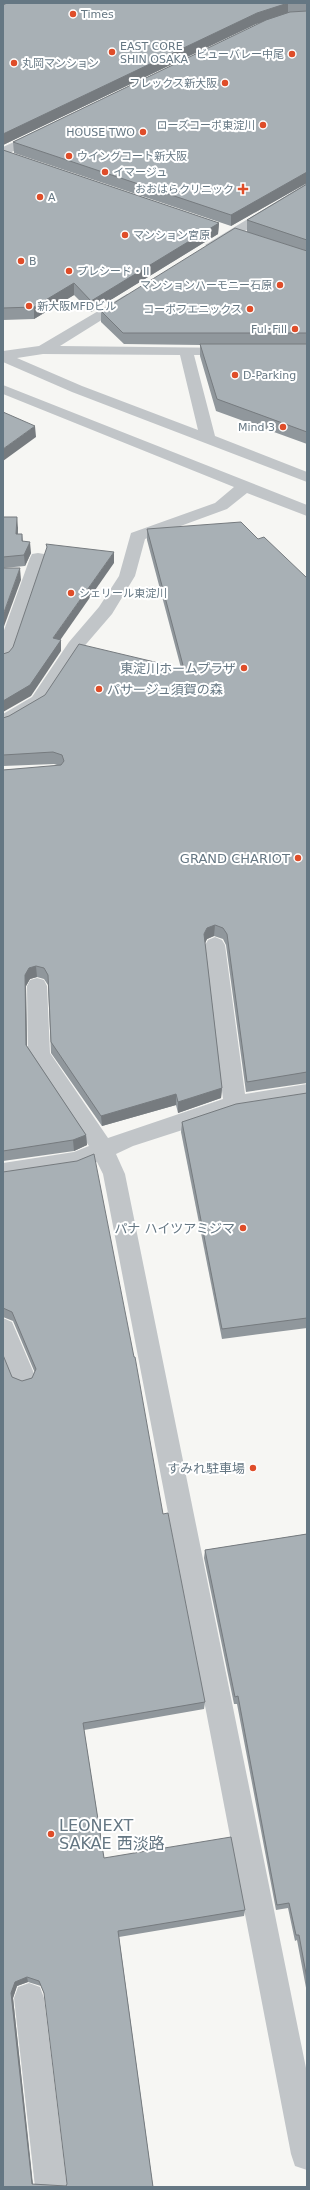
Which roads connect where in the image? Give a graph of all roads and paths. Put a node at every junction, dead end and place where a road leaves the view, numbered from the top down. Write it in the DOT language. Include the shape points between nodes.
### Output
graph roads {
  1 [pos="48,130"];
  2 [pos="3,152"];
  3 [pos="3,155"];
  4 [pos="17,160"];
  5 [pos="307,187"];
  6 [pos="214,226"];
  7 [pos="232,233"];
  8 [pos="246,238"];
  9 [pos="198,254"];
  10 [pos="137,291"];
  11 [pos="43,350"];
  12 [pos="186,351"];
  13 [pos="246,351"];
  14 [pos="3,356"];
  15 [pos="3,389"];
  16 [pos="208,439"];
  17 [pos="307,477"];
  18 [pos="244,486"];
  19 [pos="307,511"];
  20 [pos="30,568"];
  21 [pos="3,658"];
  22 [pos="3,722"];
  23 [pos="215,944"];
  24 [pos="37,986"];
  25 [pos="307,1093"];
  26 [pos="235,1104"];
  27 [pos="103,1150"];
  28 [pos="3,1172"];
  29 [pos="3,1329"];
  30 [pos="24,1378"];
  31 [pos="29,1998"];
  32 [pos="307,2154"];
  33 [pos="51,2187"];
  1 -- 2 [label="street"];
  3 -- 4 [label="street"];
  5 -- 7 [label="street"];
  6 -- 7 [label="street"];
  7 -- 8 [label="street"];
  7 -- 9 [label="street"];
  10 -- 11 [label="street"];
  11 -- 12 [label="street"];
  11 -- 14 [label="street"];
  12 -- 13 [label="street"];
  12 -- 16 [label="street"];
  14 -- 16 [label="street" via="76,389"];
  15 -- 18 [label="street"];
  16 -- 17 [label="street"];
  18 -- 19 [label="street"];
  18 -- 22 [label="street" via="221,506 137,536 127,576 106,610 75,646 38,702"];
  20 -- 21 [label="street"];
  23 -- 26 [label="street"];
  24 -- 27 [label="street" via="39,1055"];
  25 -- 26 [label="street"];
  26 -- 27 [label="street" via="125,1140"];
  27 -- 28 [label="street" via="77,1161"];
  27 -- 32 [label="street" via="116,1182"];
  29 -- 30 [label="street"];
  31 -- 33 [label="street"];
}
